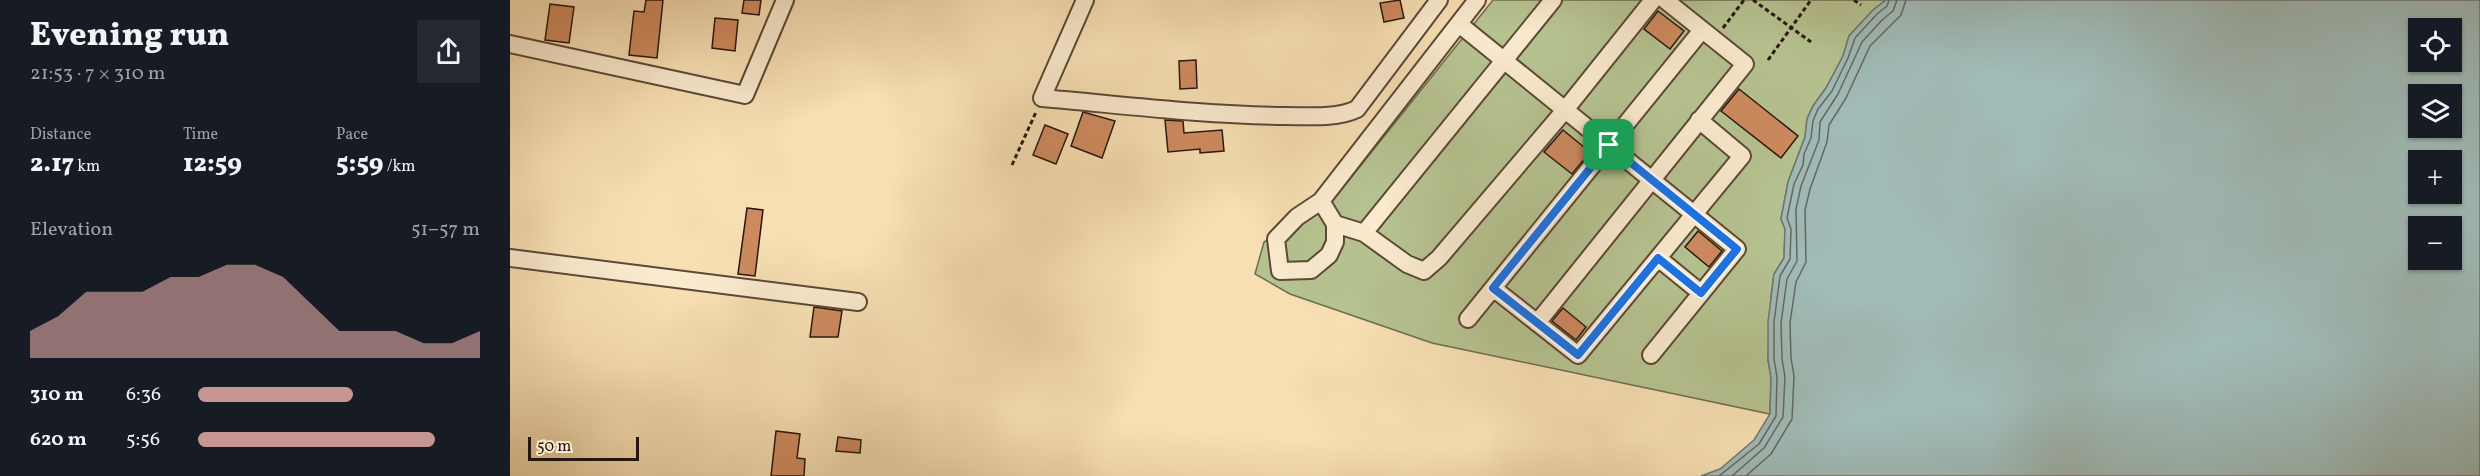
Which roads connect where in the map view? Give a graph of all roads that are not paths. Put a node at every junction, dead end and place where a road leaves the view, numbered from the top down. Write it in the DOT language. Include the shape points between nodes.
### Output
graph roads {
  1 [pos="785,0"];
  2 [pos="1085,0"];
  3 [pos="1439,0"];
  4 [pos="1477,0"];
  5 [pos="1553,0"];
  6 [pos="1653,0"];
  7 [pos="1665,0"];
  8 [pos="1459,24"];
  9 [pos="1708,34"];
  10 [pos="510,44"];
  11 [pos="1504,61"];
  12 [pos="1565,110"];
  13 [pos="1699,120"];
  14 [pos="1609,145"];
  15 [pos="1652,180"];
  16 [pos="1321,201"];
  17 [pos="1694,214"];
  18 [pos="1335,224"];
  19 [pos="1364,232"];
  20 [pos="510,258"];
  21 [pos="1658,258"];
  22 [pos="1493,288"];
  23 [pos="1701,293"];
  24 [pos="858,302"];
  25 [pos="1468,319"];
  26 [pos="1537,323"];
  27 [pos="1651,355"];
  1 -- 10 [label="street" via="745,95"];
  2 -- 3 [label="street" via="1042,98 1215,113 1318,116 1350,112 1364,101"];
  4 -- 8 [label="street"];
  5 -- 11 [label="street"];
  6 -- 12 [label="street"];
  7 -- 9 [label="street"];
  8 -- 11 [label="street"];
  8 -- 16 [label="street"];
  9 -- 13 [label="street" via="1744,64"];
  9 -- 14 [label="street"];
  11 -- 12 [label="street"];
  11 -- 19 [label="street"];
  12 -- 14 [label="street"];
  12 -- 19 [label="street" via="1424,271 1407,264"];
  13 -- 15 [label="street"];
  13 -- 17 [label="street" via="1742,156"];
  14 -- 15 [label="street"];
  14 -- 22 [label="street"];
  15 -- 17 [label="street"];
  15 -- 26 [label="street"];
  16 -- 18 [label="street"];
  16 -- 18 [label="street" via="1297,217 1276,239 1280,271 1311,270 1329,255 1335,242"];
  17 -- 21 [label="street"];
  17 -- 23 [label="street" via="1737,249"];
  18 -- 19 [label="street"];
  20 -- 24 [label="street"];
  21 -- 23 [label="street"];
  21 -- 26 [label="street" via="1578,355"];
  22 -- 25 [label="street"];
  22 -- 26 [label="street"];
  23 -- 27 [label="street"];
}
